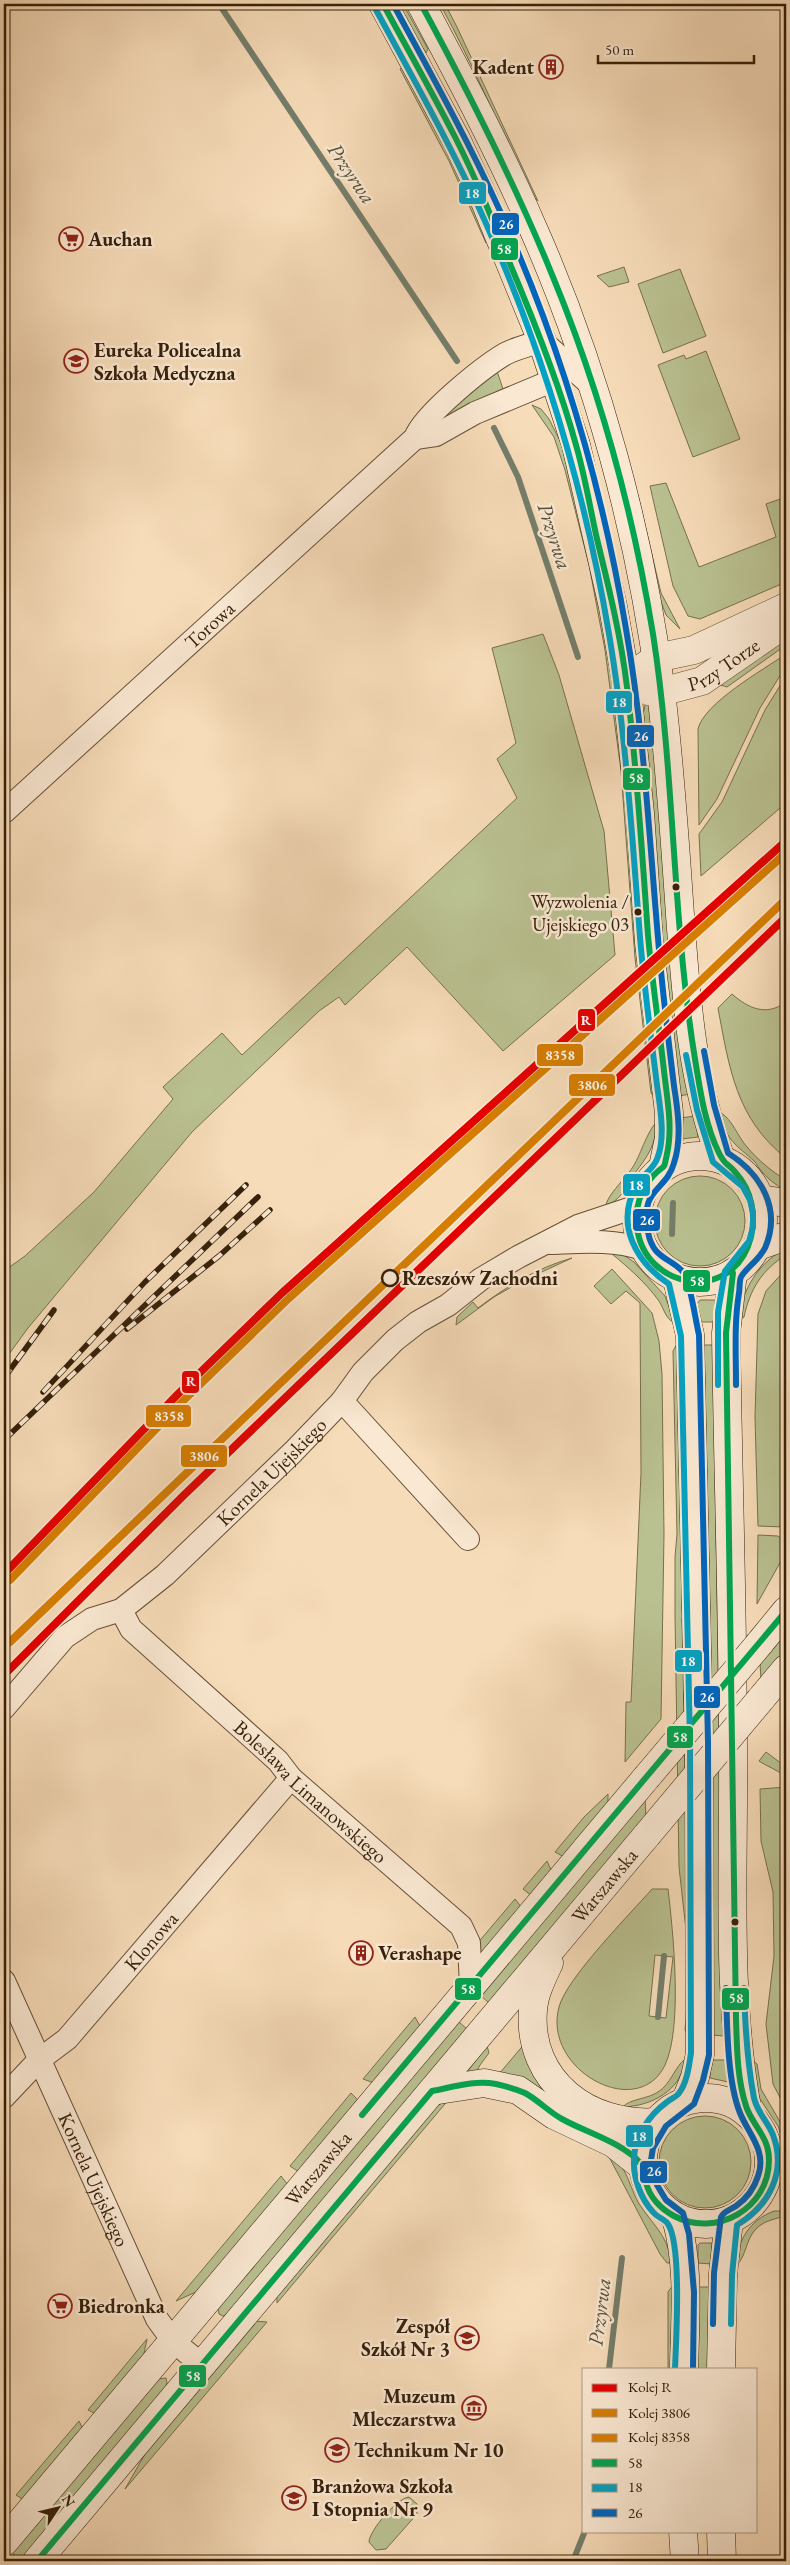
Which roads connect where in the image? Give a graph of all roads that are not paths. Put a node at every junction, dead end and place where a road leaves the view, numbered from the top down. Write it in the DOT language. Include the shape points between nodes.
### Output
graph roads {
  1 [pos="383,4"];
  2 [pos="421,4"];
  3 [pos="542,341"];
  4 [pos="554,380"];
  5 [pos="591,385"];
  6 [pos="415,438"];
  7 [pos="786,607"];
  8 [pos="786,623"];
  9 [pos="656,658"];
  10 [pos="626,680"];
  11 [pos="661,692"];
  12 [pos="4,812"];
  13 [pos="721,1159"];
  14 [pos="664,1167"];
  15 [pos="773,1201"];
  16 [pos="638,1206"];
  17 [pos="786,1236"];
  18 [pos="547,1243"];
  19 [pos="758,1246"];
  20 [pos="643,1249"];
  21 [pos="733,1273"];
  22 [pos="678,1279"];
  23 [pos="342,1400"];
  24 [pos="468,1539"];
  25 [pos="121,1610"];
  26 [pos="786,1611"];
  27 [pos="786,1669"];
  28 [pos="4,1708"];
  29 [pos="291,1778"];
  30 [pos="559,1941"];
  31 [pos="4,1980"];
  32 [pos="471,1987"];
  33 [pos="39,2060"];
  34 [pos="432,2091"];
  35 [pos="4,2096"];
  36 [pos="686,2100"];
  37 [pos="748,2114"];
  38 [pos="657,2122"];
  39 [pos="642,2166"];
  40 [pos="676,2218"];
  41 [pos="728,2220"];
  42 [pos="172,2342"];
  43 [pos="202,2365"];
  44 [pos="684,2368"];
  45 [pos="721,2368"];
  46 [pos="683,2532"];
  47 [pos="721,2532"];
  48 [pos="4,2542"];
  49 [pos="37,2561"];
  50 [pos="685,2561"];
  51 [pos="722,2561"];
  1 -- 3 [label="main road" via="469,166"];
  2 -- 5 [label="main road" via="496,147 534,229"];
  3 -- 4 [label="main road"];
  3 -- 5 [label="street"];
  3 -- 6 [label="street, Torowa" via="506,353 430,416"];
  4 -- 6 [label="street" via="475,413 436,435"];
  4 -- 10 [label="main road" via="576,444 588,493"];
  5 -- 9 [label="main road" via="630,523"];
  6 -- 12 [label="street, Torowa"];
  7 -- 9 [label="main road, Przy Torze" via="694,650"];
  8 -- 11 [label="main road, Przy Torze" via="702,681"];
  9 -- 10 [label="main road, Przy Torze"];
  9 -- 11 [label="main road"];
  10 -- 11 [label="main road, Przy Torze" via="649,691"];
  10 -- 14 [label="main road" via="649,942 669,1113"];
  11 -- 13 [label="main road" via="694,1045 705,1107"];
  13 -- 14 [label="main road" via="683,1157"];
  13 -- 15 [label="main road" via="742,1172"];
  14 -- 16 [label="main road" via="643,1191"];
  15 -- 19 [label="main road" via="763,1222"];
  16 -- 18 [label="street, Kornela Ujejskiego" via="578,1226"];
  16 -- 20 [label="main road" via="637,1228"];
  17 -- 19 [label="main road"];
  18 -- 20 [label="street, Kornela Ujejskiego" via="624,1243"];
  18 -- 23 [label="street, Kornela Ujejskiego" via="481,1279 402,1334 363,1372"];
  19 -- 21 [label="main road" via="743,1266"];
  20 -- 22 [label="main road" via="657,1266"];
  21 -- 22 [label="main road" via="716,1282 696,1283"];
  21 -- 37 [label="main road" via="726,1333 734,1918 738,2052"];
  22 -- 36 [label="main road" via="690,1335 699,1742 700,2054"];
  23 -- 24 [label="street"];
  23 -- 25 [label="street, Kornela Ujejskiego" via="293,1452 165,1575"];
  25 -- 28 [label="street, Kornela Ujejskiego" via="92,1619 65,1637"];
  25 -- 29 [label="street, Bolesława Limanowskiego" via="131,1629 278,1761"];
  26 -- 32 [label="main road, Warszawska, bridge"];
  27 -- 30 [label="main road, Warszawska, bridge"];
  29 -- 32 [label="street, Bolesława Limanowskiego" via="460,1926 469,1943"];
  29 -- 33 [label="street, Klonowa" via="67,2039"];
  30 -- 34 [label="main road, Warszawska"];
  30 -- 38 [label="main road" via="538,1988 533,2008 536,2044 546,2072 577,2103 623,2120"];
  31 -- 33 [label="street, Kornela Ujejskiego"];
  32 -- 42 [label="main road, Warszawska"];
  33 -- 35 [label="street, Klonowa"];
  33 -- 42 [label="street, Kornela Ujejskiego" via="156,2319"];
  34 -- 39 [label="main road" via="484,2083 518,2090 554,2115 613,2143"];
  34 -- 43 [label="main road, Warszawska"];
  36 -- 37 [label="main road" via="716,2098 730,2102"];
  36 -- 38 [label="main road" via="669,2109"];
  37 -- 41 [label="main road" via="765,2139 768,2176 754,2204"];
  38 -- 39 [label="main road" via="643,2150"];
  39 -- 40 [label="main road" via="647,2187 658,2206"];
  40 -- 41 [label="main road" via="710,2225"];
  40 -- 44 [label="main road" via="686,2276"];
  41 -- 45 [label="main road"];
  42 -- 43 [label="street, Kornela Ujejskiego"];
  42 -- 48 [label="main road, Warszawska"];
  43 -- 49 [label="main road, Warszawska"];
  46 -- 50 [label="main road"];
  47 -- 51 [label="main road"];
}
